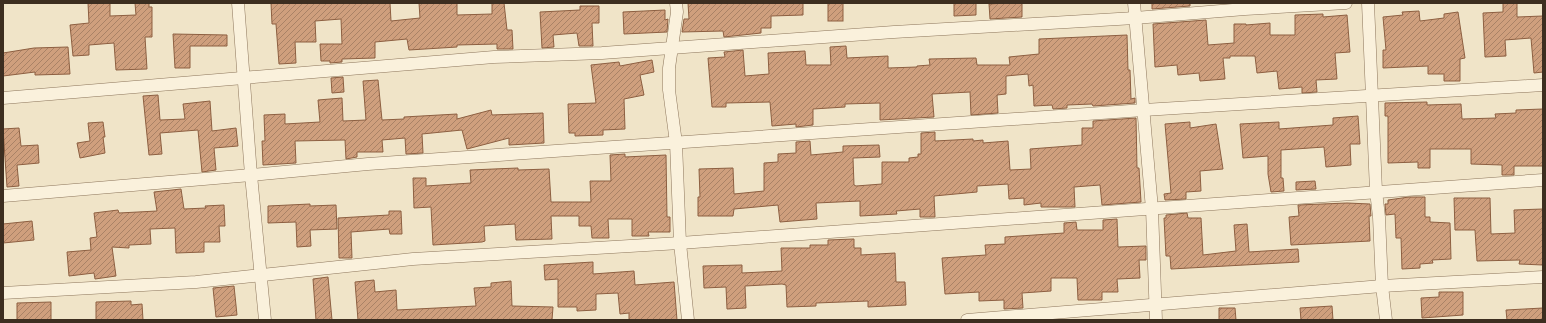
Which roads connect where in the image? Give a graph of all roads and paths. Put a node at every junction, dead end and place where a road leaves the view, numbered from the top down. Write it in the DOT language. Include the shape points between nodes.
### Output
graph roads {
  1 [pos="238,3"];
  2 [pos="676,3"];
  3 [pos="1134,3"];
  4 [pos="1346,3"];
  5 [pos="1368,3"];
  6 [pos="1135,18"];
  7 [pos="672,48"];
  8 [pos="244,77"];
  9 [pos="1543,86"];
  10 [pos="1371,95"];
  11 [pos="3,98"];
  12 [pos="1144,110"];
  13 [pos="676,143"];
  14 [pos="251,175"];
  15 [pos="1543,180"];
  16 [pos="1376,191"];
  17 [pos="3,196"];
  18 [pos="1152,208"];
  19 [pos="680,243"];
  20 [pos="261,276"];
  21 [pos="1543,277"];
  22 [pos="1382,286"];
  23 [pos="3,293"];
  24 [pos="1155,305"];
  25 [pos="265,320"];
  26 [pos="688,320"];
  27 [pos="967,320"];
  28 [pos="1156,320"];
  29 [pos="1386,320"];
  1 -- 8 [label="street"];
  2 -- 7 [label="street"];
  3 -- 6 [label="street"];
  4 -- 6 [label="street"];
  5 -- 10 [label="street"];
  6 -- 7 [label="street"];
  6 -- 12 [label="street"];
  7 -- 8 [label="street" via="494,57"];
  7 -- 13 [label="street" via="668,90"];
  8 -- 11 [label="street"];
  8 -- 14 [label="street"];
  9 -- 10 [label="street"];
  10 -- 12 [label="street"];
  10 -- 16 [label="street"];
  12 -- 13 [label="street"];
  12 -- 18 [label="street"];
  13 -- 14 [label="street" via="376,163"];
  13 -- 19 [label="street"];
  14 -- 17 [label="street"];
  14 -- 20 [label="street"];
  15 -- 16 [label="street"];
  16 -- 18 [label="street"];
  16 -- 22 [label="street"];
  18 -- 19 [label="street"];
  18 -- 24 [label="street"];
  19 -- 20 [label="street" via="412,259"];
  19 -- 26 [label="street"];
  20 -- 23 [label="street"];
  20 -- 25 [label="street"];
  21 -- 22 [label="street"];
  22 -- 24 [label="street"];
  22 -- 29 [label="street"];
  24 -- 27 [label="street"];
  24 -- 28 [label="street"];
}
